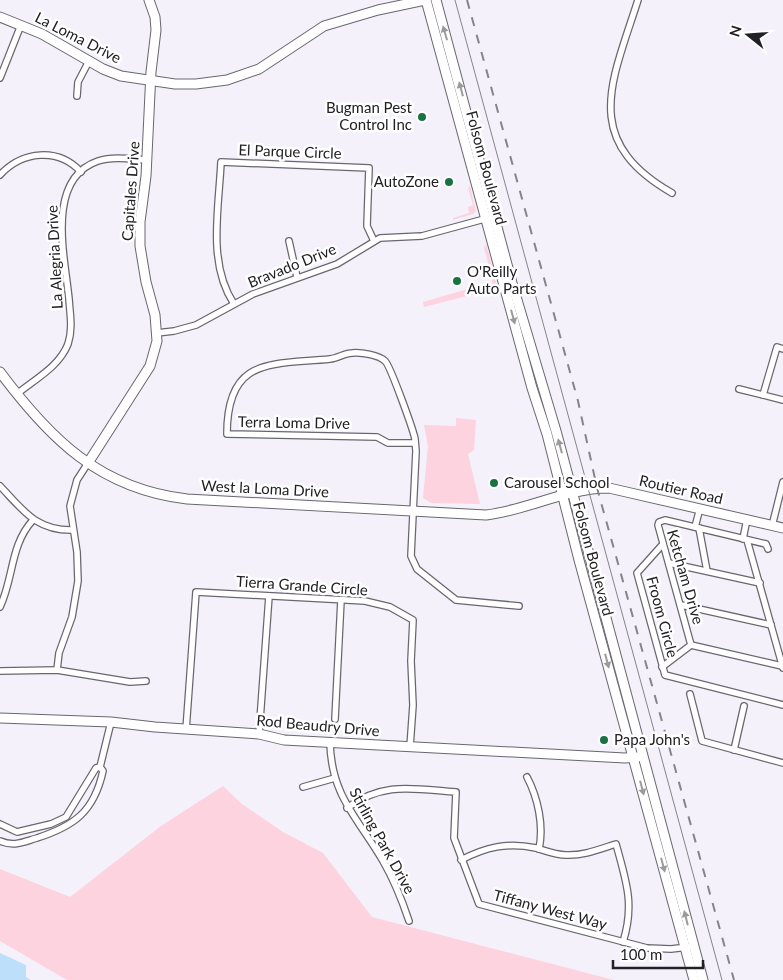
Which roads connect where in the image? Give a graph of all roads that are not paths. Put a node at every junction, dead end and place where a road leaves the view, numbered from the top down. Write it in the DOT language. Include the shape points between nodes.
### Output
graph roads {
  1 [pos="149,0"];
  2 [pos="426,0"];
  3 [pos="436,0"];
  4 [pos="638,0"];
  5 [pos="0,17"];
  6 [pos="21,25"];
  7 [pos="89,61"];
  8 [pos="0,78"];
  9 [pos="151,81"];
  10 [pos="77,96"];
  11 [pos="147,160"];
  12 [pos="81,172"];
  13 [pos="0,175"];
  14 [pos="672,193"];
  15 [pos="491,218"];
  16 [pos="289,240"];
  17 [pos="374,241"];
  18 [pos="297,277"];
  19 [pos="234,304"];
  20 [pos="157,332"];
  21 [pos="780,348"];
  22 [pos="527,368"];
  23 [pos="0,372"];
  24 [pos="739,389"];
  25 [pos="17,394"];
  26 [pos="763,395"];
  27 [pos="783,400"];
  28 [pos="548,402"];
  29 [pos="415,443"];
  30 [pos="88,463"];
  31 [pos="783,482"];
  32 [pos="0,486"];
  33 [pos="782,491"];
  34 [pos="573,493"];
  35 [pos="562,496"];
  36 [pos="700,508"];
  37 [pos="413,512"];
  38 [pos="747,519"];
  39 [pos="33,520"];
  40 [pos="772,526"];
  41 [pos="697,528"];
  42 [pos="783,528"];
  43 [pos="74,530"];
  44 [pos="745,539"];
  45 [pos="663,544"];
  46 [pos="768,548"];
  47 [pos="669,562"];
  48 [pos="707,571"];
  49 [pos="760,583"];
  50 [pos="269,596"];
  51 [pos="342,600"];
  52 [pos="590,600"];
  53 [pos="681,605"];
  54 [pos="519,606"];
  55 [pos="0,607"];
  56 [pos="771,624"];
  57 [pos="610,634"];
  58 [pos="691,645"];
  59 [pos="662,667"];
  60 [pos="783,667"];
  61 [pos="0,670"];
  62 [pos="57,670"];
  63 [pos="146,681"];
  64 [pos="690,694"];
  65 [pos="783,705"];
  66 [pos="744,706"];
  67 [pos="0,718"];
  68 [pos="335,719"];
  69 [pos="111,722"];
  70 [pos="186,730"];
  71 [pos="259,734"];
  72 [pos="330,742"];
  73 [pos="410,747"];
  74 [pos="734,750"];
  75 [pos="638,757"];
  76 [pos="783,762"];
  77 [pos="100,767"];
  78 [pos="527,777"];
  79 [pos="336,778"];
  80 [pos="303,787"];
  81 [pos="347,808"];
  82 [pos="0,824"];
  83 [pos="0,841"];
  84 [pos="538,849"];
  85 [pos="461,860"];
  86 [pos="409,921"];
  87 [pos="623,942"];
  88 [pos="689,946"];
  89 [pos="694,980"];
  90 [pos="703,980"];
  1 -- 9 [label="street, Capitales Drive" via="156,30"];
  2 -- 9 [label="street, La Loma Drive" via="324,26 273,61 243,75 196,84"];
  2 -- 15 [label="street, Folsom Boulevard"];
  15 -- 3 [label="street, Folsom Boulevard, one-way"];
  4 -- 14 [label="street" via="612,84 612,125 619,146 629,159 648,179"];
  5 -- 6 [label="street, La Loma Drive"];
  6 -- 7 [label="street, La Loma Drive"];
  6 -- 8 [label="street"];
  7 -- 9 [label="street, La Loma Drive" via="121,76"];
  7 -- 10 [label="street" via="78,82"];
  9 -- 11 [label="street, Capitales Drive"];
  11 -- 12 [label="street, La Alegria Drive" via="106,159 89,165"];
  11 -- 20 [label="street, Capitales Drive" via="140,246"];
  12 -- 13 [label="street" via="67,160 42,155 19,160"];
  12 -- 25 [label="street, La Alegria Drive" via="66,193 62,212 71,320 68,342 55,364"];
  15 -- 17 [label="street, Bravado Drive" via="417,237 389,237"];
  15 -- 22 [label="street, Folsom Boulevard, one-way"];
  15 -- 28 [label="street, Folsom Boulevard"];
  16 -- 18 [label="street"];
  17 -- 18 [label="street, Bravado Drive" via="336,264"];
  17 -- 19 [label="street, El Parque Circle" via="368,226 368,168 221,162 218,257"];
  18 -- 19 [label="street, Bravado Drive"];
  19 -- 20 [label="street, Bravado Drive" via="196,325"];
  20 -- 30 [label="street, Capitales Drive" via="150,366"];
  21 -- 26 [label="street"];
  22 -- 28 [label="street" via="533,371"];
  22 -- 35 [label="street, Folsom Boulevard"];
  23 -- 25 [label="street, West la Loma Drive"];
  24 -- 26 [label="street"];
  25 -- 30 [label="street, West la Loma Drive" via="58,440"];
  26 -- 27 [label="street"];
  34 -- 28 [label="street, Folsom Boulevard, one-way"];
  29 -- 29 [label="street, Terra Loma Drive" via="392,369 379,357 352,353 332,359 278,362 264,366 241,382 233,394 227,414 227,434 377,437 388,443"];
  29 -- 37 [label="street, Terra Loma Drive"];
  30 -- 37 [label="street, West la Loma Drive" via="124,483 173,497"];
  30 -- 43 [label="street" via="72,496 70,506"];
  31 -- 33 [label="street"];
  32 -- 39 [label="street"];
  33 -- 40 [label="street"];
  34 -- 35 [label="street, West la Loma Drive"];
  34 -- 36 [label="street, Routier Road" via="609,488"];
  34 -- 57 [label="street, Folsom Boulevard"];
  35 -- 37 [label="street, West la Loma Drive" via="517,510 486,515"];
  35 -- 52 [label="street, Folsom Boulevard"];
  36 -- 38 [label="street, Routier Road"];
  36 -- 41 [label="street"];
  37 -- 54 [label="street, Terra Loma Drive" via="411,556 417,569 456,600"];
  38 -- 40 [label="street, Routier Road"];
  38 -- 44 [label="street"];
  39 -- 43 [label="street" via="54,529"];
  39 -- 55 [label="street" via="17,542"];
  40 -- 42 [label="street, Routier Road"];
  41 -- 44 [label="street"];
  41 -- 45 [label="street, Ketcham Drive" via="661,520 658,525"];
  41 -- 48 [label="street"];
  43 -- 62 [label="street" via="78,564 76,599"];
  44 -- 46 [label="street" via="766,544"];
  44 -- 49 [label="street"];
  45 -- 47 [label="street, Ketcham Drive"];
  45 -- 59 [label="street, Froom Circle" via="637,573"];
  47 -- 48 [label="street"];
  47 -- 53 [label="street, Ketcham Drive"];
  48 -- 49 [label="street"];
  49 -- 56 [label="street"];
  50 -- 51 [label="street, Tierra Grande Circle"];
  50 -- 70 [label="street, Tierra Grande Circle" via="196,592"];
  50 -- 71 [label="street"];
  51 -- 68 [label="street"];
  51 -- 73 [label="street, Tierra Grande Circle" via="380,604 413,620"];
  52 -- 57 [label="street" via="598,608 604,630"];
  52 -- 75 [label="street, Folsom Boulevard, one-way"];
  53 -- 56 [label="street"];
  53 -- 58 [label="street, Ketcham Drive"];
  56 -- 60 [label="street"];
  57 -- 75 [label="street, Folsom Boulevard"];
  58 -- 59 [label="street, Ketcham Drive"];
  58 -- 60 [label="street"];
  59 -- 65 [label="street, Froom Circle" via="665,675"];
  61 -- 62 [label="street"];
  62 -- 63 [label="street" via="130,682"];
  64 -- 74 [label="street" via="702,741"];
  66 -- 74 [label="street"];
  67 -- 69 [label="street, Rod Beaudry Drive"];
  69 -- 70 [label="street, Rod Beaudry Drive"];
  69 -- 77 [label="street"];
  70 -- 71 [label="street, Rod Beaudry Drive"];
  71 -- 72 [label="street, Rod Beaudry Drive" via="284,740"];
  72 -- 73 [label="street, Rod Beaudry Drive"];
  72 -- 79 [label="street, Stirling Park Drive"];
  73 -- 75 [label="street, Rod Beaudry Drive"];
  74 -- 76 [label="street"];
  75 -- 88 [label="street, Folsom Boulevard"];
  77 -- 82 [label="street" via="96,768 66,817 17,832"];
  77 -- 83 [label="street" via="103,771 100,787 78,820 23,843 14,845"];
  78 -- 84 [label="street" via="540,819"];
  79 -- 80 [label="street"];
  79 -- 81 [label="street, Stirling Park Drive"];
  81 -- 85 [label="street, Tiffany West Way" via="384,789 456,792 454,838"];
  81 -- 86 [label="street, Stirling Park Drive" via="383,860"];
  84 -- 85 [label="street" via="499,845"];
  84 -- 87 [label="street" via="575,855 616,844 630,897 629,923"];
  85 -- 87 [label="street, Tiffany West Way" via="479,904"];
  87 -- 88 [label="street, Tiffany West Way" via="657,949"];
  88 -- 89 [label="street, Folsom Boulevard"];
  88 -- 90 [label="street, Folsom Boulevard"];
}
